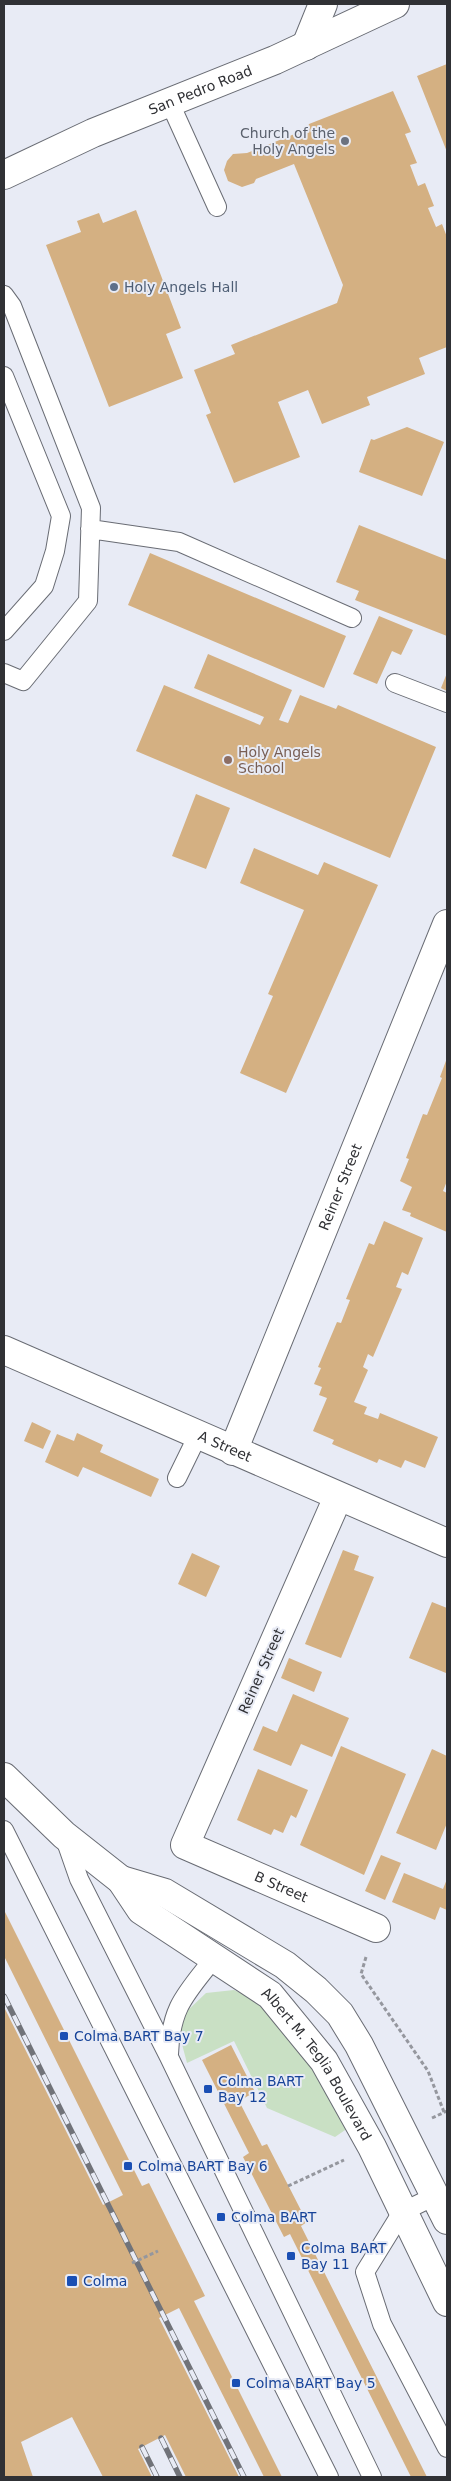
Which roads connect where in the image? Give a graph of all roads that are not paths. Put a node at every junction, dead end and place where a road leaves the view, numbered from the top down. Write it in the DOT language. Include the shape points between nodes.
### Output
graph roads {
  1 [pos="323,4"];
  2 [pos="395,4"];
  3 [pos="306,46"];
  4 [pos="169,102"];
  5 [pos="4,175"];
  6 [pos="217,207"];
  7 [pos="4,295"];
  8 [pos="4,376"];
  9 [pos="90,529"];
  10 [pos="352,618"];
  11 [pos="4,631"];
  12 [pos="4,672"];
  13 [pos="395,683"];
  14 [pos="447,703"];
  15 [pos="447,924"];
  16 [pos="440,963"];
  17 [pos="4,1350"];
  18 [pos="198,1435"];
  19 [pos="233,1451"];
  20 [pos="177,1478"];
  21 [pos="338,1497"];
  22 [pos="447,1542"];
  23 [pos="4,1777"];
  24 [pos="4,1830"];
  25 [pos="64,1835"];
  26 [pos="185,1845"];
  27 [pos="121,1880"];
  28 [pos="376,1928"];
  29 [pos="214,1958"];
  30 [pos="169,2057"];
  31 [pos="435,2196"];
  32 [pos="402,2212"];
  33 [pos="447,2220"];
  34 [pos="447,2302"];
  35 [pos="447,2448"];
  36 [pos="329,2477"];
  37 [pos="372,2477"];
  1 -- 3 [label="street"];
  2 -- 3 [label="street, San Pedro Road"];
  3 -- 4 [label="street, San Pedro Road"];
  4 -- 5 [label="street, San Pedro Road"];
  4 -- 6 [label="lane"];
  7 -- 9 [label="lane" via="12,306 91,508"];
  8 -- 11 [label="lane" via="61,516 44,586"];
  9 -- 10 [label="lane" via="180,542"];
  9 -- 12 [label="lane" via="88,601 23,681"];
  13 -- 14 [label="lane"];
  15 -- 16 [label="street, Reiner Street"];
  16 -- 19 [label="street, Reiner Street"];
  17 -- 18 [label="street, A Street"];
  18 -- 19 [label="street, A Street"];
  18 -- 20 [label="lane"];
  19 -- 21 [label="street, A Street"];
  21 -- 22 [label="street, A Street"];
  21 -- 26 [label="street, Reiner Street"];
  23 -- 25 [label="street, Albert M. Teglia Boulevard"];
  24 -- 36 [label="lane"];
  25 -- 27 [label="street, Albert M. Teglia Boulevard"];
  25 -- 30 [label="lane" via="79,1879"];
  26 -- 28 [label="street, B Street"];
  27 -- 29 [label="street, Albert M. Teglia Boulevard" via="141,1910"];
  27 -- 31 [label="street, Albert M. Teglia Boulevard" via="165,1893 285,1965 340,2014"];
  29 -- 30 [label="lane" via="176,2009 170,2032"];
  29 -- 32 [label="street, Albert M. Teglia Boulevard" via="270,1995 324,2061 372,2147"];
  30 -- 37 [label="lane"];
  31 -- 32 [label="lane"];
  31 -- 33 [label="street, Albert M. Teglia Boulevard"];
  32 -- 34 [label="street, Albert M. Teglia Boulevard"];
  32 -- 35 [label="lane" via="365,2272 382,2324"];
}
